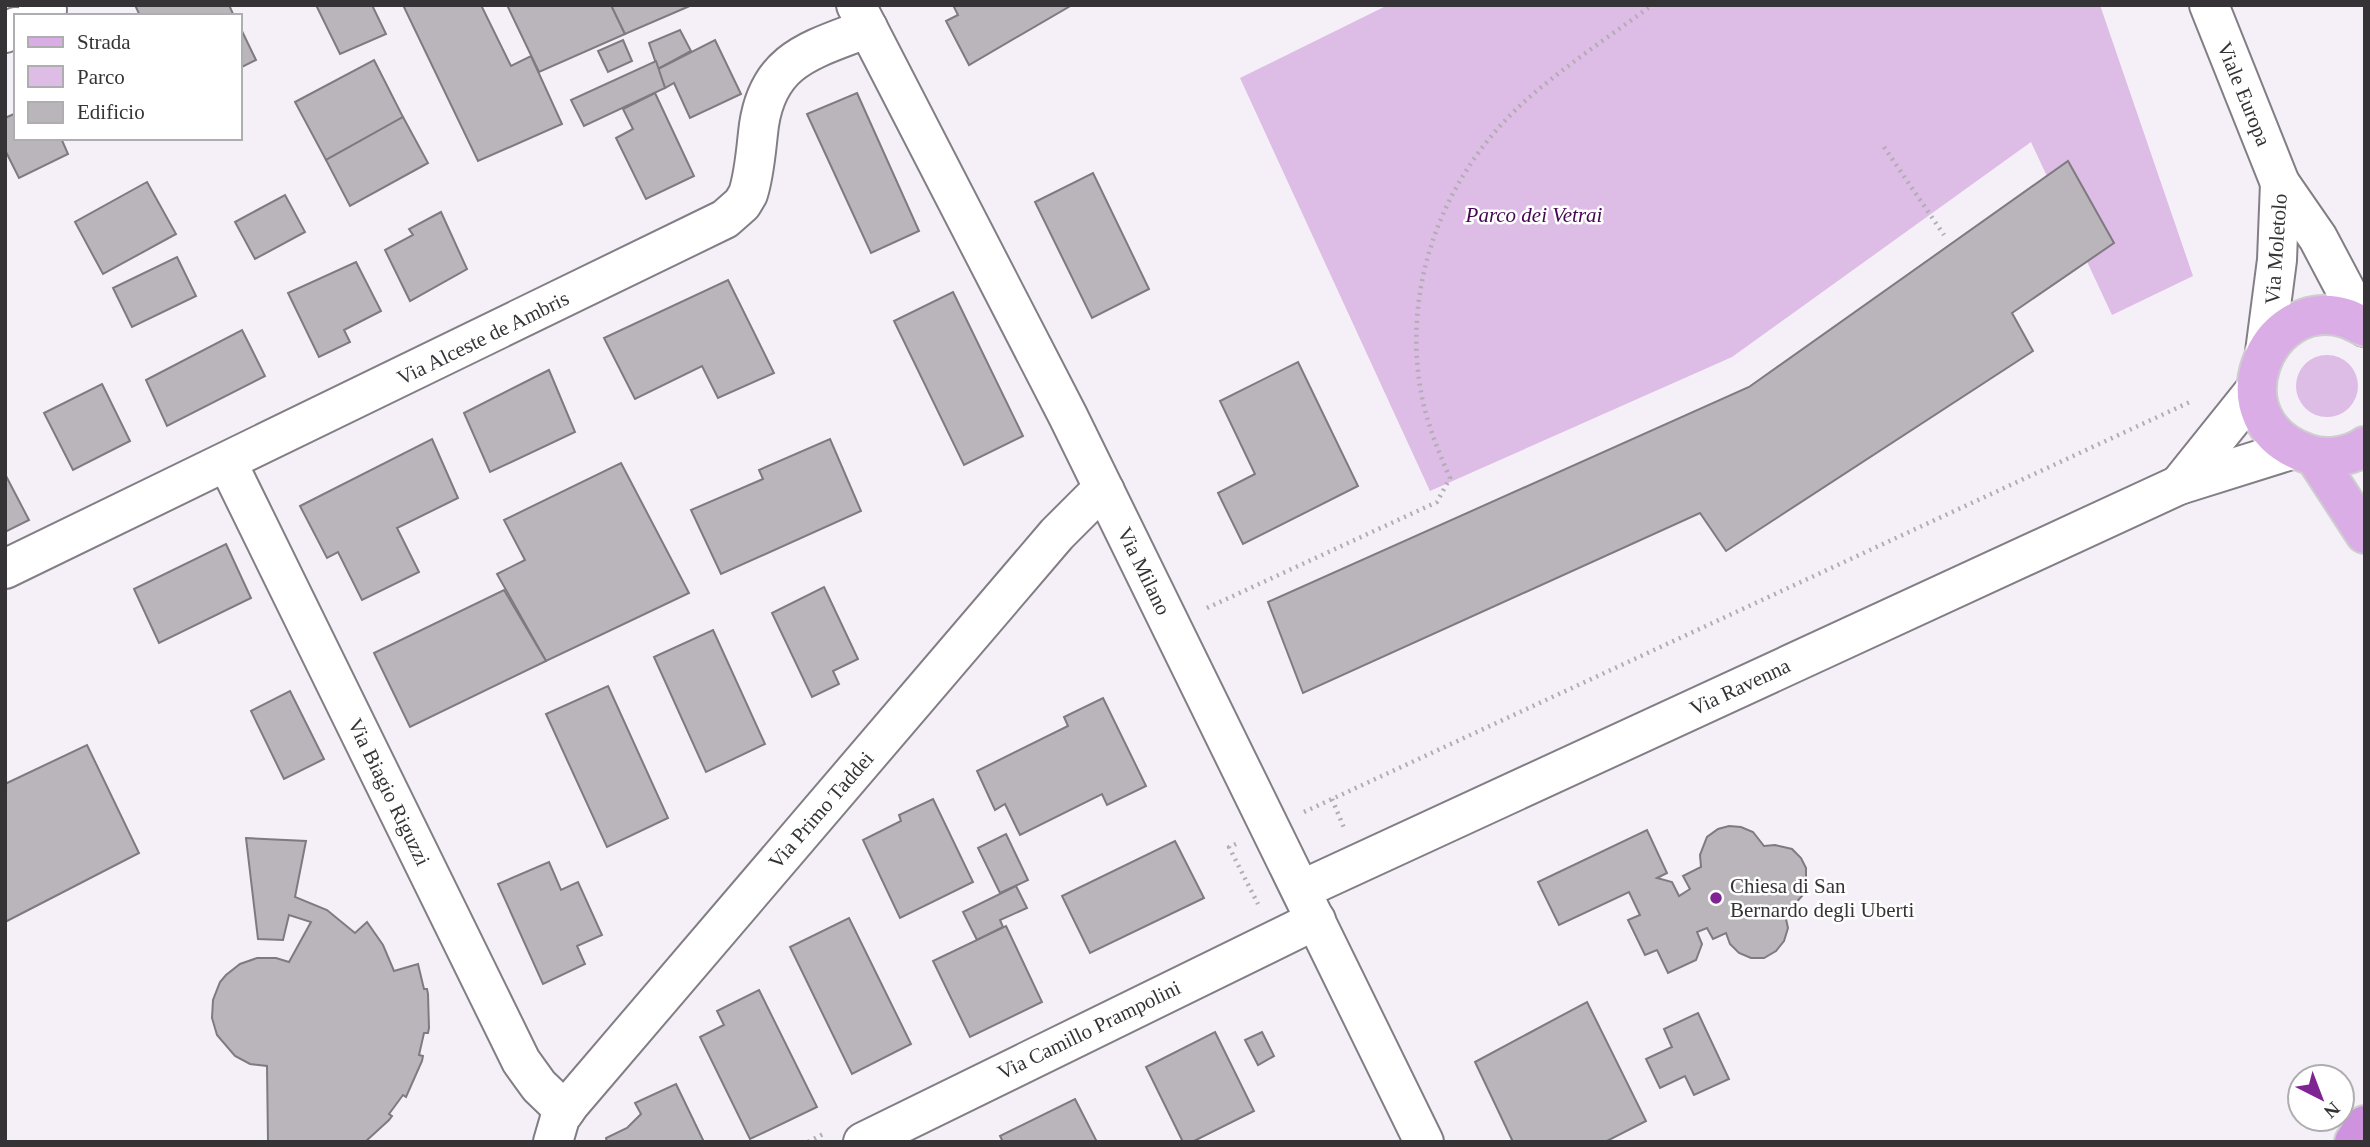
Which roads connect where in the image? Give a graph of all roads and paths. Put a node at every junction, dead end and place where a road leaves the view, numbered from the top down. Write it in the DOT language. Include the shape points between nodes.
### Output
graph roads {
  1 [pos="1652,5"];
  2 [pos="2209,5"];
  3 [pos="862,17"];
  4 [pos="1884,147"];
  5 [pos="2280,183"];
  6 [pos="1944,235"];
  7 [pos="2365,327"];
  8 [pos="2265,352"];
  9 [pos="2256,389"];
  10 [pos="2365,446"];
  11 [pos="2304,453"];
  12 [pos="227,462"];
  13 [pos="2179,485"];
  14 [pos="1105,491"];
  15 [pos="2365,534"];
  16 [pos="5,569"];
  17 [pos="1170,624"];
  18 [pos="1309,905"];
  19 [pos="2365,1125"];
  20 [pos="559,1126"];
  21 [pos="2365,1130"];
  22 [pos="863,1142"];
  23 [pos="1424,1142"];
  24 [pos="2355,1142"];
  1 -- 17 [label="path" via="1545,84 1502,124 1467,167 1441,215 1425,267 1416,345 1423,401 1450,478 1437,502"];
  2 -- 5 [label="street, Viale Europa"];
  3 -- 12 [label="street, Via Alceste de Ambris" via="773,81 764,102 748,194 724,219"];
  3 -- 14 [label="street, Via Milano"];
  4 -- 6 [label="path"];
  5 -- 7 [label="street, Via Moletolo" via="2318,238"];
  5 -- 8 [label="street, Via Moletolo" via="2277,260"];
  7 -- 8 [label="main road, Via Moletolo" via="2344,317 2319,316 2281,333"];
  8 -- 9 [label="main road, Via Moletolo"];
  9 -- 11 [label="main road" via="2261,413 2274,434"];
  9 -- 13 [label="street"];
  10 -- 11 [label="main road" via="2332,457"];
  11 -- 13 [label="street"];
  11 -- 15 [label="main road"];
  12 -- 16 [label="street, Via Alceste de Ambris"];
  12 -- 20 [label="street, Via Biagio Riguzzi" via="521,1062"];
  13 -- 18 [label="street, Via Ravenna"];
  14 -- 17 [label="street, Via Milano"];
  14 -- 20 [label="street, Via Primo Taddei" via="1057,534"];
  17 -- 18 [label="street, Via Milano"];
  18 -- 22 [label="street, Via Camillo Prampolini"];
  18 -- 23 [label="street, Via Milano"];
  19 -- 24 [label="highway"];
  21 -- 24 [label="highway"];
}
